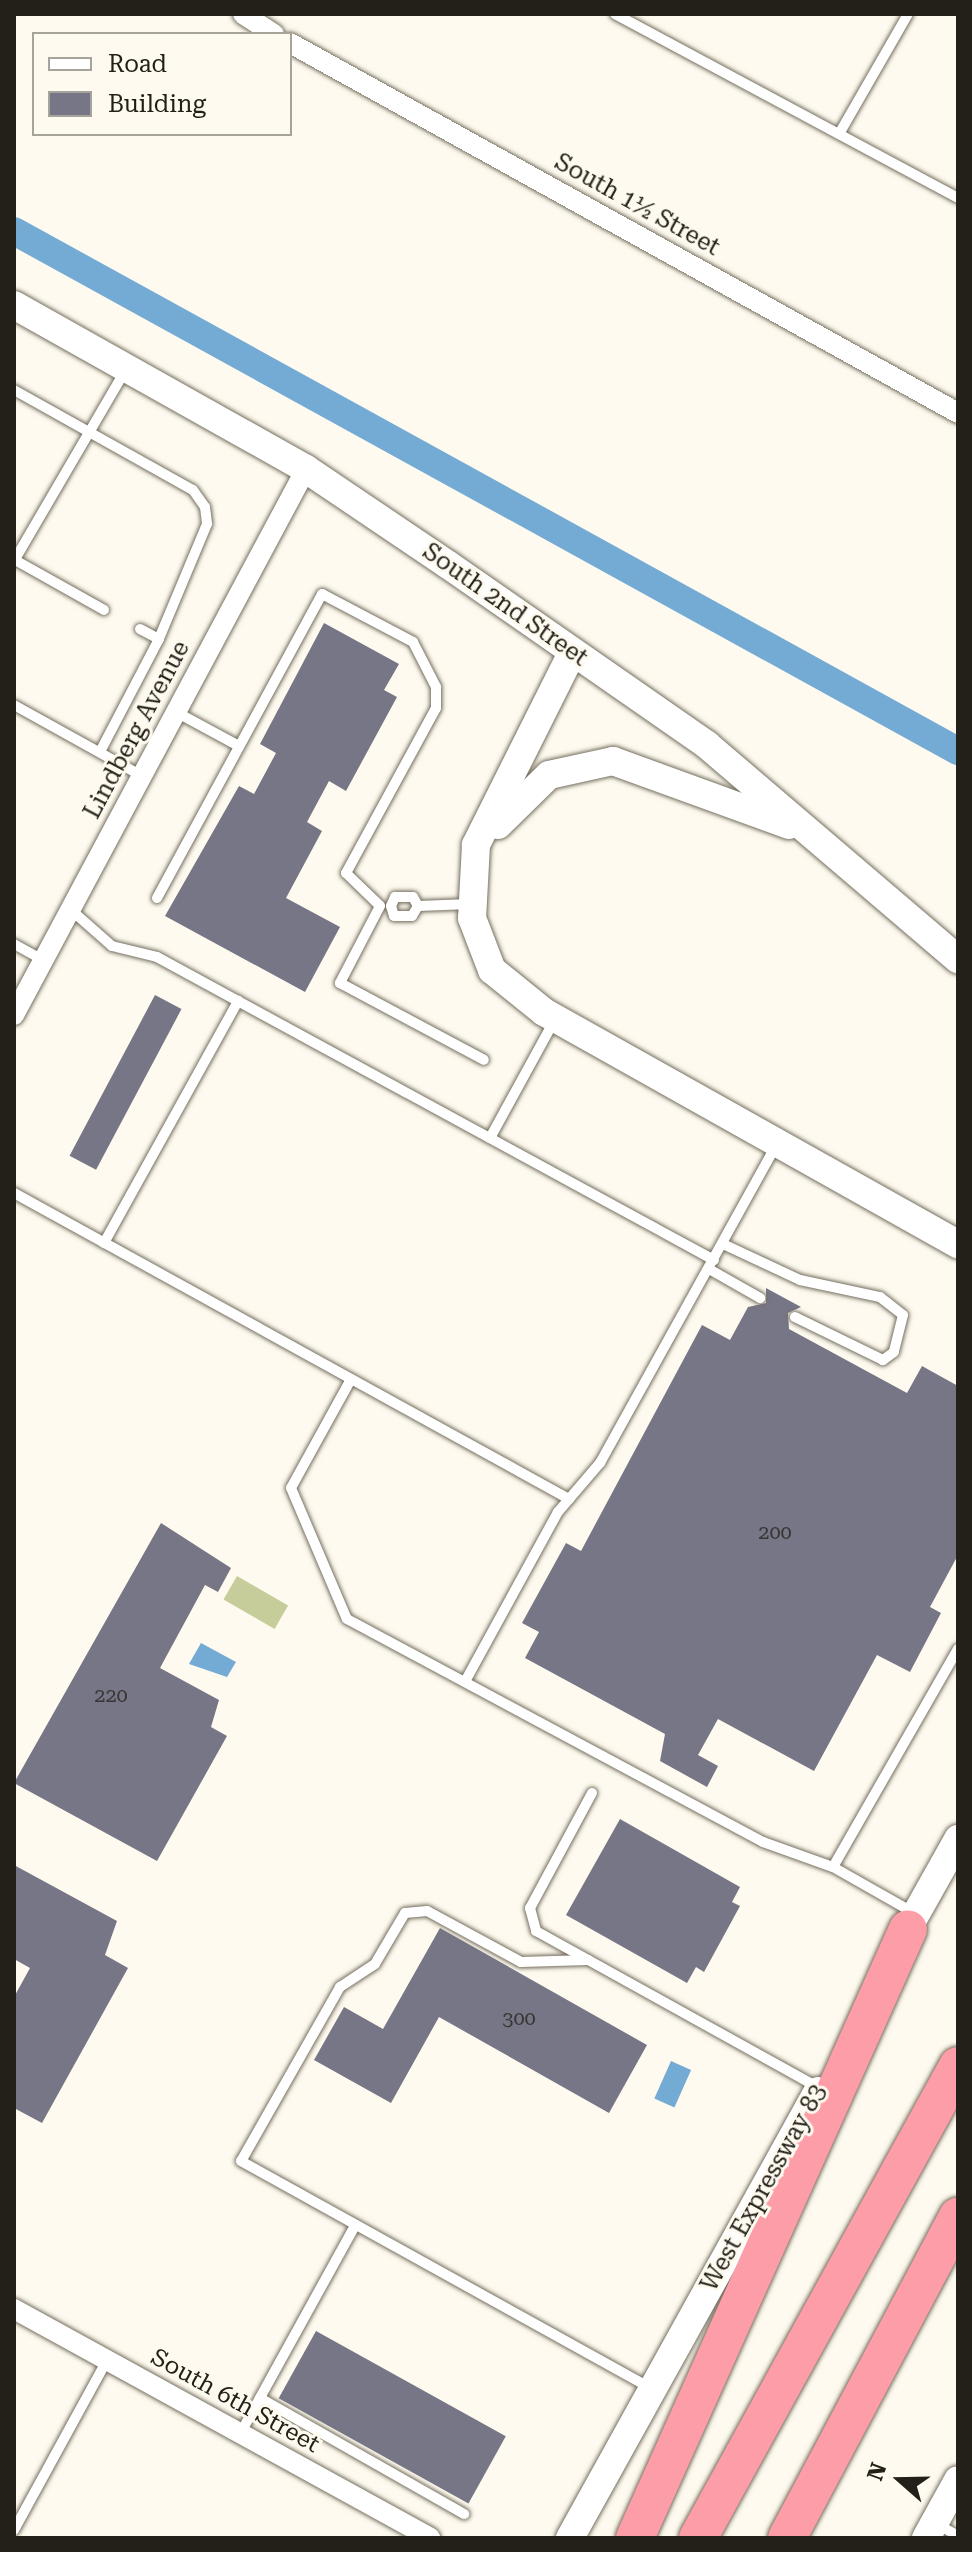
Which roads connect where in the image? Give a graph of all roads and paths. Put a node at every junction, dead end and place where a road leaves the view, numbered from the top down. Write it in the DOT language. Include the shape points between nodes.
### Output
graph roads {
  1 [pos="243,14"];
  2 [pos="615,14"];
  3 [pos="908,14"];
  4 [pos="271,32"];
  5 [pos="292,44"];
  6 [pos="839,134"];
  7 [pos="958,198"];
  8 [pos="14,305"];
  9 [pos="127,368"];
  10 [pos="14,390"];
  11 [pos="958,413"];
  12 [pos="90,431"];
  13 [pos="306,469"];
  14 [pos="14,561"];
  15 [pos="104,610"];
  16 [pos="140,629"];
  17 [pos="159,639"];
  18 [pos="572,653"];
  19 [pos="14,705"];
  20 [pos="176,712"];
  21 [pos="239,746"];
  22 [pos="100,752"];
  23 [pos="142,776"];
  24 [pos="806,831"];
  25 [pos="157,898"];
  26 [pos="470,904"];
  27 [pos="385,906"];
  28 [pos="418,906"];
  29 [pos="70,909"];
  30 [pos="14,944"];
  31 [pos="958,959"];
  32 [pos="43,960"];
  33 [pos="238,1001"];
  34 [pos="527,1001"];
  35 [pos="14,1015"];
  36 [pos="556,1018"];
  37 [pos="484,1060"];
  38 [pos="490,1138"];
  39 [pos="776,1146"];
  40 [pos="14,1193"];
  41 [pos="104,1243"];
  42 [pos="723,1244"];
  43 [pos="958,1244"];
  44 [pos="711,1265"];
  45 [pos="760,1298"];
  46 [pos="795,1317"];
  47 [pos="350,1381"];
  48 [pos="569,1499"];
  49 [pos="958,1640"];
  50 [pos="958,1649"];
  51 [pos="946,1663"];
  52 [pos="467,1678"];
  53 [pos="592,1793"];
  54 [pos="958,1839"];
  55 [pos="833,1867"];
  56 [pos="912,1922"];
  57 [pos="588,1960"];
  58 [pos="958,2066"];
  59 [pos="819,2088"];
  60 [pos="958,2217"];
  61 [pos="355,2226"];
  62 [pos="958,2256"];
  63 [pos="14,2309"];
  64 [pos="902,2322"];
  65 [pos="107,2360"];
  66 [pos="652,2389"];
  67 [pos="260,2398"];
  68 [pos="240,2434"];
  69 [pos="958,2480"];
  70 [pos="464,2514"];
  71 [pos="14,2530"];
  72 [pos="939,2532"];
  73 [pos="430,2538"];
  74 [pos="570,2538"];
  75 [pos="635,2538"];
  76 [pos="698,2538"];
  77 [pos="787,2538"];
  1 -- 4 [label="street"];
  2 -- 6 [label="lane"];
  3 -- 6 [label="lane"];
  5 -- 11 [label="street, South 1½ Street"];
  6 -- 7 [label="lane"];
  8 -- 9 [label="main road, South 2nd Street"];
  9 -- 12 [label="lane"];
  9 -- 13 [label="main road, South 2nd Street"];
  10 -- 12 [label="lane"];
  12 -- 14 [label="lane"];
  12 -- 17 [label="lane" via="193,490 205,507 207,524"];
  13 -- 18 [label="main road, South 2nd Street"];
  13 -- 20 [label="street, Lindberg Avenue"];
  14 -- 15 [label="lane"];
  16 -- 17 [label="lane"];
  17 -- 22 [label="lane"];
  18 -- 24 [label="main road, South 2nd Street" via="707,745"];
  18 -- 26 [label="main road" via="476,845"];
  19 -- 22 [label="lane"];
  20 -- 21 [label="lane"];
  20 -- 23 [label="street, Lindberg Avenue"];
  21 -- 25 [label="lane"];
  21 -- 27 [label="lane" via="322,594 424,653 436,708 346,873"];
  22 -- 23 [label="lane"];
  23 -- 29 [label="street, Lindberg Avenue"];
  24 -- 31 [label="main road, South 2nd Street"];
  24 -- 34 [label="main road" via="635,764 591,762 549,775 501,819 482,875 497,942"];
  26 -- 28 [label="lane"];
  26 -- 34 [label="main road" via="492,970"];
  27 -- 28 [label="lane" via="395,897 413,897"];
  27 -- 28 [label="lane" via="394,916 412,916"];
  27 -- 37 [label="lane" via="340,983"];
  29 -- 32 [label="street, Lindberg Avenue"];
  29 -- 33 [label="lane" via="112,946 157,957"];
  30 -- 32 [label="lane"];
  32 -- 35 [label="street, Lindberg Avenue"];
  33 -- 38 [label="lane"];
  33 -- 41 [label="lane"];
  34 -- 36 [label="main road"];
  36 -- 38 [label="lane"];
  36 -- 39 [label="main road"];
  38 -- 44 [label="lane"];
  39 -- 42 [label="lane"];
  39 -- 43 [label="main road"];
  40 -- 41 [label="lane"];
  41 -- 47 [label="lane"];
  42 -- 44 [label="lane"];
  42 -- 46 [label="lane" via="800,1280 880,1297 903,1315 894,1352 883,1360"];
  44 -- 45 [label="lane"];
  44 -- 48 [label="lane" via="600,1463"];
  47 -- 48 [label="lane"];
  47 -- 52 [label="lane" via="295,1476 292,1500 347,1619"];
  48 -- 52 [label="lane"];
  49 -- 51 [label="lane"];
  50 -- 51 [label="lane"];
  51 -- 55 [label="lane"];
  52 -- 55 [label="lane" via="763,1842"];
  53 -- 57 [label="lane" via="530,1908 536,1931"];
  54 -- 56 [label="main road, West Expressway 83"];
  55 -- 56 [label="lane"];
  56 -- 59 [label="main road, West Expressway 83"];
  56 -- 75 [label="highway"];
  57 -- 59 [label="lane"];
  57 -- 61 [label="lane" via="521,1962 415,1910 405,1913 375,1964 340,1987 241,2161"];
  58 -- 76 [label="highway"];
  59 -- 66 [label="main road, West Expressway 83"];
  60 -- 64 [label="highway"];
  61 -- 66 [label="lane"];
  61 -- 67 [label="lane"];
  62 -- 64 [label="highway"];
  63 -- 65 [label="street, South 6th Street"];
  64 -- 77 [label="highway"];
  65 -- 68 [label="street, South 6th Street"];
  65 -- 71 [label="lane"];
  66 -- 74 [label="main road, West Expressway 83"];
  67 -- 68 [label="lane"];
  67 -- 70 [label="lane"];
  68 -- 73 [label="street, South 6th Street"];
  69 -- 72 [label="main road"];
}
